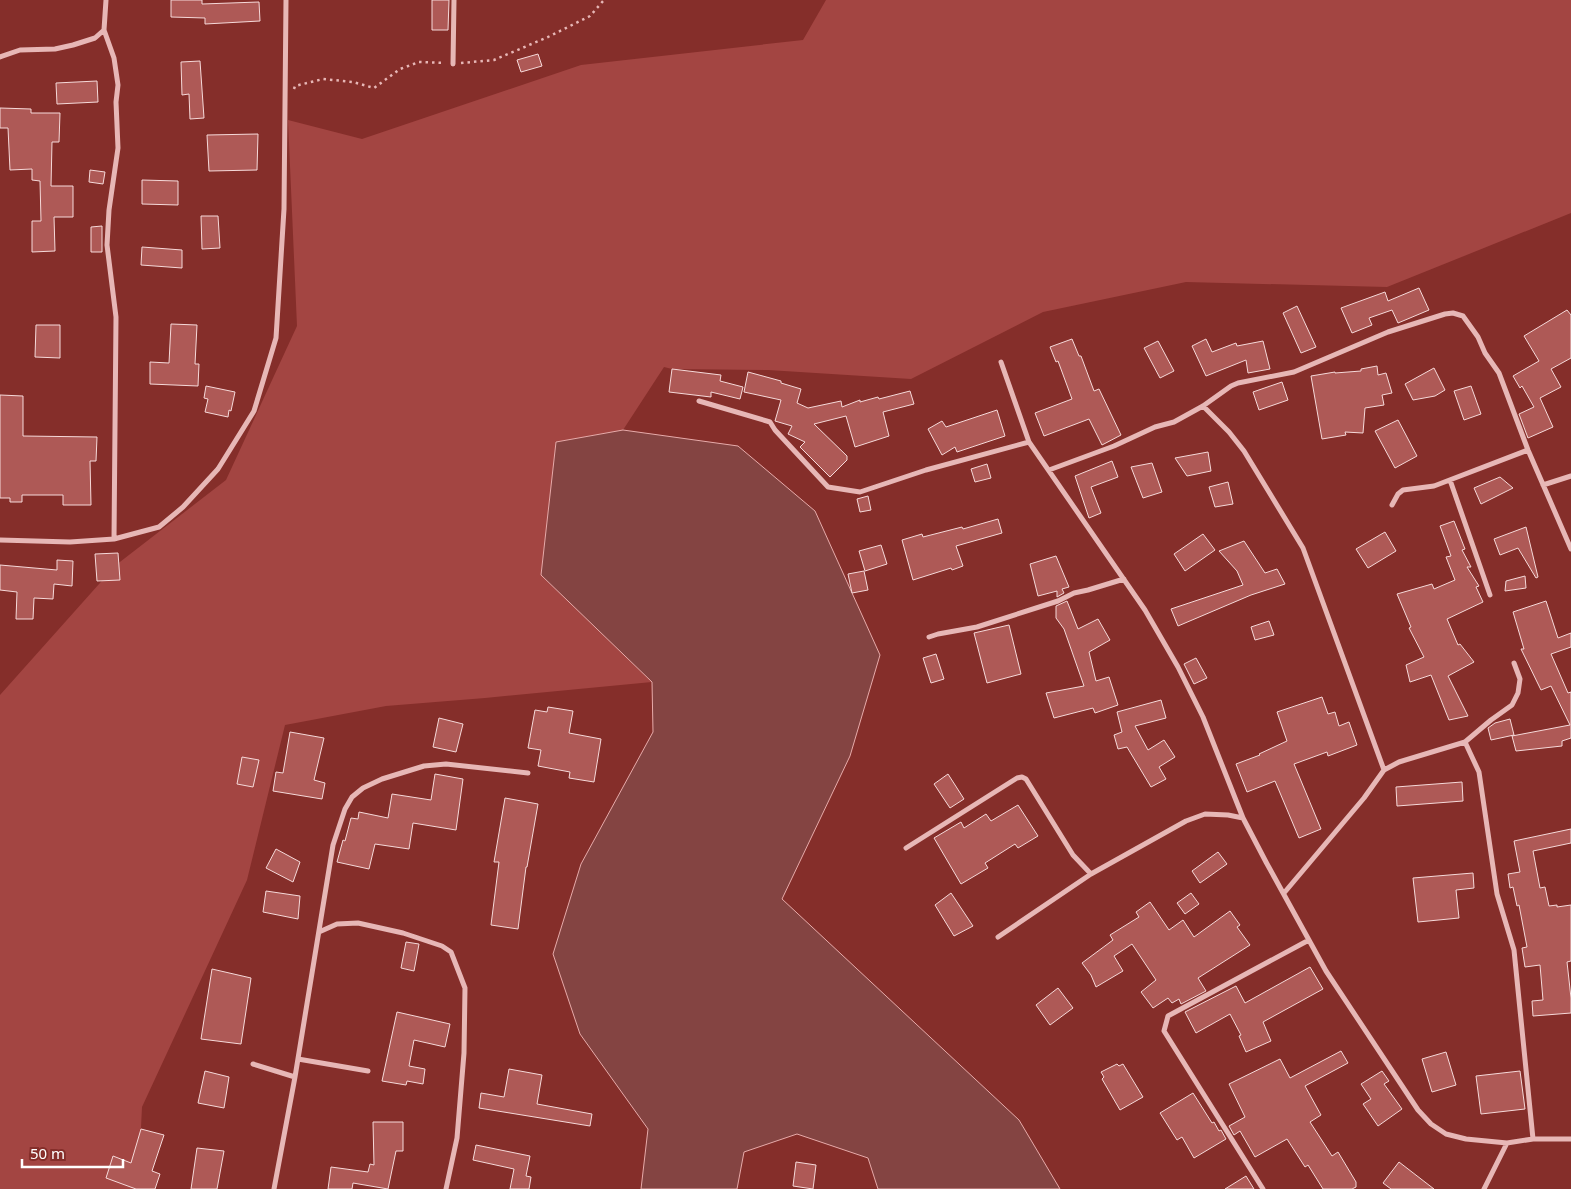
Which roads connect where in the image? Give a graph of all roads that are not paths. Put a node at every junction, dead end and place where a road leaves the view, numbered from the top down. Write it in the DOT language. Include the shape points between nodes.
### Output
graph roads {
  1 [pos="106,0"];
  2 [pos="286,0"];
  3 [pos="454,0"];
  4 [pos="104,30"];
  5 [pos="0,57"];
  6 [pos="453,64"];
  7 [pos="1001,362"];
  8 [pos="699,400"];
  9 [pos="1203,406"];
  10 [pos="1030,442"];
  11 [pos="1528,450"];
  12 [pos="1049,470"];
  13 [pos="1571,476"];
  14 [pos="1450,480"];
  15 [pos="1543,485"];
  16 [pos="1392,505"];
  17 [pos="114,539"];
  18 [pos="0,540"];
  19 [pos="1571,549"];
  20 [pos="1124,579"];
  21 [pos="1490,595"];
  22 [pos="929,637"];
  23 [pos="1514,663"];
  24 [pos="1465,742"];
  25 [pos="1384,770"];
  26 [pos="528,773"];
  27 [pos="1243,818"];
  28 [pos="906,848"];
  29 [pos="1091,874"];
  30 [pos="1284,893"];
  31 [pos="319,932"];
  32 [pos="998,937"];
  33 [pos="1309,940"];
  34 [pos="298,1060"];
  35 [pos="253,1064"];
  36 [pos="368,1071"];
  37 [pos="295,1077"];
  38 [pos="1533,1139"];
  39 [pos="1571,1139"];
  40 [pos="1507,1143"];
  41 [pos="274,1189"];
  42 [pos="446,1189"];
  43 [pos="1264,1189"];
  44 [pos="1484,1189"];
  1 -- 4 [label="street"];
  2 -- 17 [label="street" via="284,209 276,338 254,411 218,469 183,507 159,527"];
  3 -- 6 [label="street"];
  4 -- 5 [label="street" via="95,38 73,45 20,50"];
  4 -- 17 [label="street" via="114,58 118,85 118,148 107,246 116,318"];
  7 -- 10 [label="street"];
  8 -- 10 [label="street" via="770,422 828,487 860,492"];
  9 -- 11 [label="street" via="1238,383 1294,372 1388,332 1453,313 1463,316 1471,326 1498,373"];
  9 -- 12 [label="street" via="1174,422"];
  9 -- 25 [label="street" via="1244,451 1303,548"];
  10 -- 12 [label="street"];
  11 -- 14 [label="street"];
  11 -- 15 [label="street"];
  12 -- 20 [label="street"];
  13 -- 15 [label="street"];
  14 -- 16 [label="street" via="1434,486 1402,490"];
  14 -- 21 [label="street"];
  15 -- 19 [label="street"];
  17 -- 18 [label="street" via="70,542"];
  20 -- 22 [label="street" via="977,627"];
  20 -- 27 [label="street" via="1178,667 1213,740"];
  23 -- 24 [label="street" via="1520,679 1512,705"];
  24 -- 25 [label="street" via="1399,762"];
  24 -- 38 [label="street" via="1479,772 1497,894 1514,950"];
  25 -- 30 [label="street"];
  26 -- 31 [label="street" via="446,764 424,766 363,788 345,809 333,845"];
  27 -- 29 [label="street" via="1205,814 1186,821"];
  27 -- 30 [label="street"];
  28 -- 29 [label="street" via="1022,776 1073,855"];
  29 -- 32 [label="street"];
  30 -- 33 [label="street"];
  31 -- 34 [label="street"];
  31 -- 42 [label="street" via="337,924 358,923 403,933 452,952 465,988 464,1034 457,1138"];
  33 -- 40 [label="street" via="1418,1110 1431,1124 1453,1136"];
  33 -- 43 [label="street" via="1168,1016 1164,1031"];
  34 -- 36 [label="street"];
  34 -- 37 [label="street"];
  35 -- 37 [label="street"];
  37 -- 41 [label="street"];
  38 -- 39 [label="street"];
  38 -- 40 [label="street"];
  40 -- 44 [label="street"];
}
